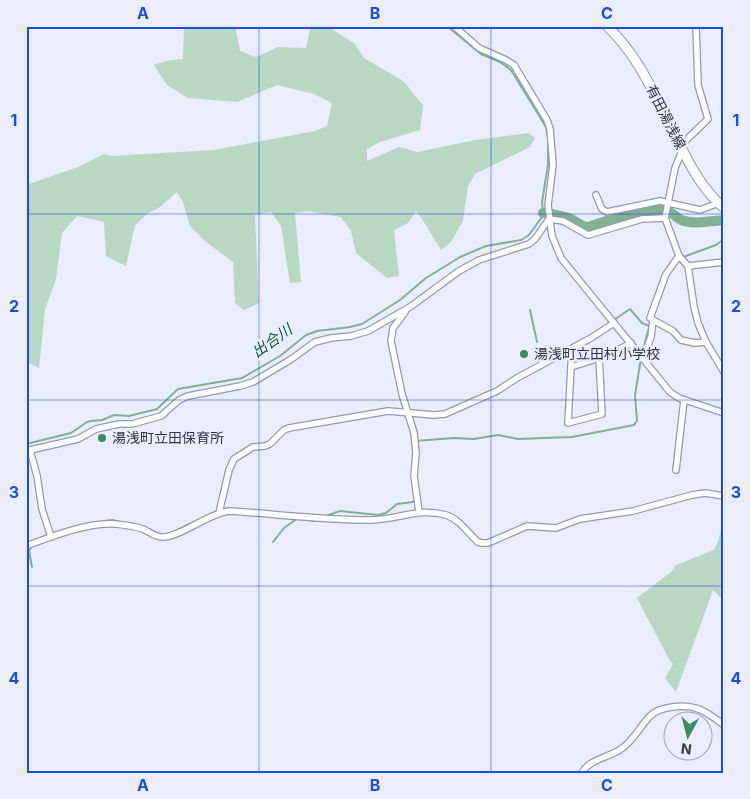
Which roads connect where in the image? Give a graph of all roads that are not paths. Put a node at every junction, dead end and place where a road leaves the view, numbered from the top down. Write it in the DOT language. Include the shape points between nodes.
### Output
graph roads {
  1 [pos="454,26"];
  2 [pos="607,26"];
  3 [pos="696,26"];
  4 [pos="681,148"];
  5 [pos="596,195"];
  6 [pos="668,202"];
  7 [pos="722,204"];
  8 [pos="665,218"];
  9 [pos="549,219"];
  10 [pos="679,256"];
  11 [pos="724,262"];
  12 [pos="688,266"];
  13 [pos="410,307"];
  14 [pos="653,320"];
  15 [pos="614,323"];
  16 [pos="706,342"];
  17 [pos="631,343"];
  18 [pos="572,349"];
  19 [pos="599,358"];
  20 [pos="643,358"];
  21 [pos="571,367"];
  22 [pos="724,372"];
  23 [pos="684,400"];
  24 [pos="408,413"];
  25 [pos="724,413"];
  26 [pos="28,451"];
  27 [pos="676,470"];
  28 [pos="724,496"];
  29 [pos="418,512"];
  30 [pos="219,513"];
  31 [pos="51,536"];
  32 [pos="26,546"];
  33 [pos="724,725"];
  34 [pos="582,773"];
  1 -- 9 [label="street" via="478,48 514,65 549,124 554,165 548,199"];
  2 -- 4 [label="main road, 有田湯浅線" via="636,61"];
  3 -- 4 [label="street" via="698,85 708,119"];
  4 -- 6 [label="street"];
  4 -- 7 [label="main road, 有田湯浅線" via="701,182"];
  5 -- 6 [label="street" via="602,209 607,212 650,202"];
  6 -- 7 [label="street" via="700,210"];
  6 -- 8 [label="street"];
  8 -- 9 [label="street" via="642,219 588,234 563,221"];
  8 -- 10 [label="street"];
  9 -- 13 [label="street" via="529,244 467,266"];
  9 -- 15 [label="street" via="552,236 562,258"];
  10 -- 12 [label="street"];
  10 -- 14 [label="street" via="666,274 650,318"];
  11 -- 12 [label="street"];
  12 -- 16 [label="street" via="696,316"];
  13 -- 24 [label="street" via="397,321 391,336"];
  13 -- 26 [label="street" via="362,333 315,342 253,382 188,396 161,416 96,429 78,439"];
  14 -- 16 [label="street" via="673,331 681,340"];
  14 -- 20 [label="street"];
  15 -- 17 [label="street"];
  15 -- 18 [label="street"];
  16 -- 22 [label="street"];
  17 -- 19 [label="street"];
  17 -- 20 [label="street"];
  18 -- 21 [label="street"];
  18 -- 24 [label="street" via="497,391 450,412 434,415"];
  19 -- 21 [label="street"];
  19 -- 21 [label="street" via="602,414 568,423"];
  20 -- 23 [label="street" via="670,392"];
  23 -- 25 [label="street"];
  23 -- 27 [label="street"];
  24 -- 29 [label="street" via="416,446 414,476"];
  24 -- 30 [label="street" via="388,411 284,430 270,444 253,447 234,460"];
  26 -- 31 [label="street"];
  28 -- 29 [label="street" via="692,495 634,511 580,519 556,528 527,526 482,544 450,517"];
  29 -- 30 [label="street" via="373,520"];
  30 -- 31 [label="street" via="164,537 140,528 111,524"];
  31 -- 32 [label="street"];
  33 -- 34 [label="street" via="699,709 664,709 650,715 629,743 589,765"];
}
